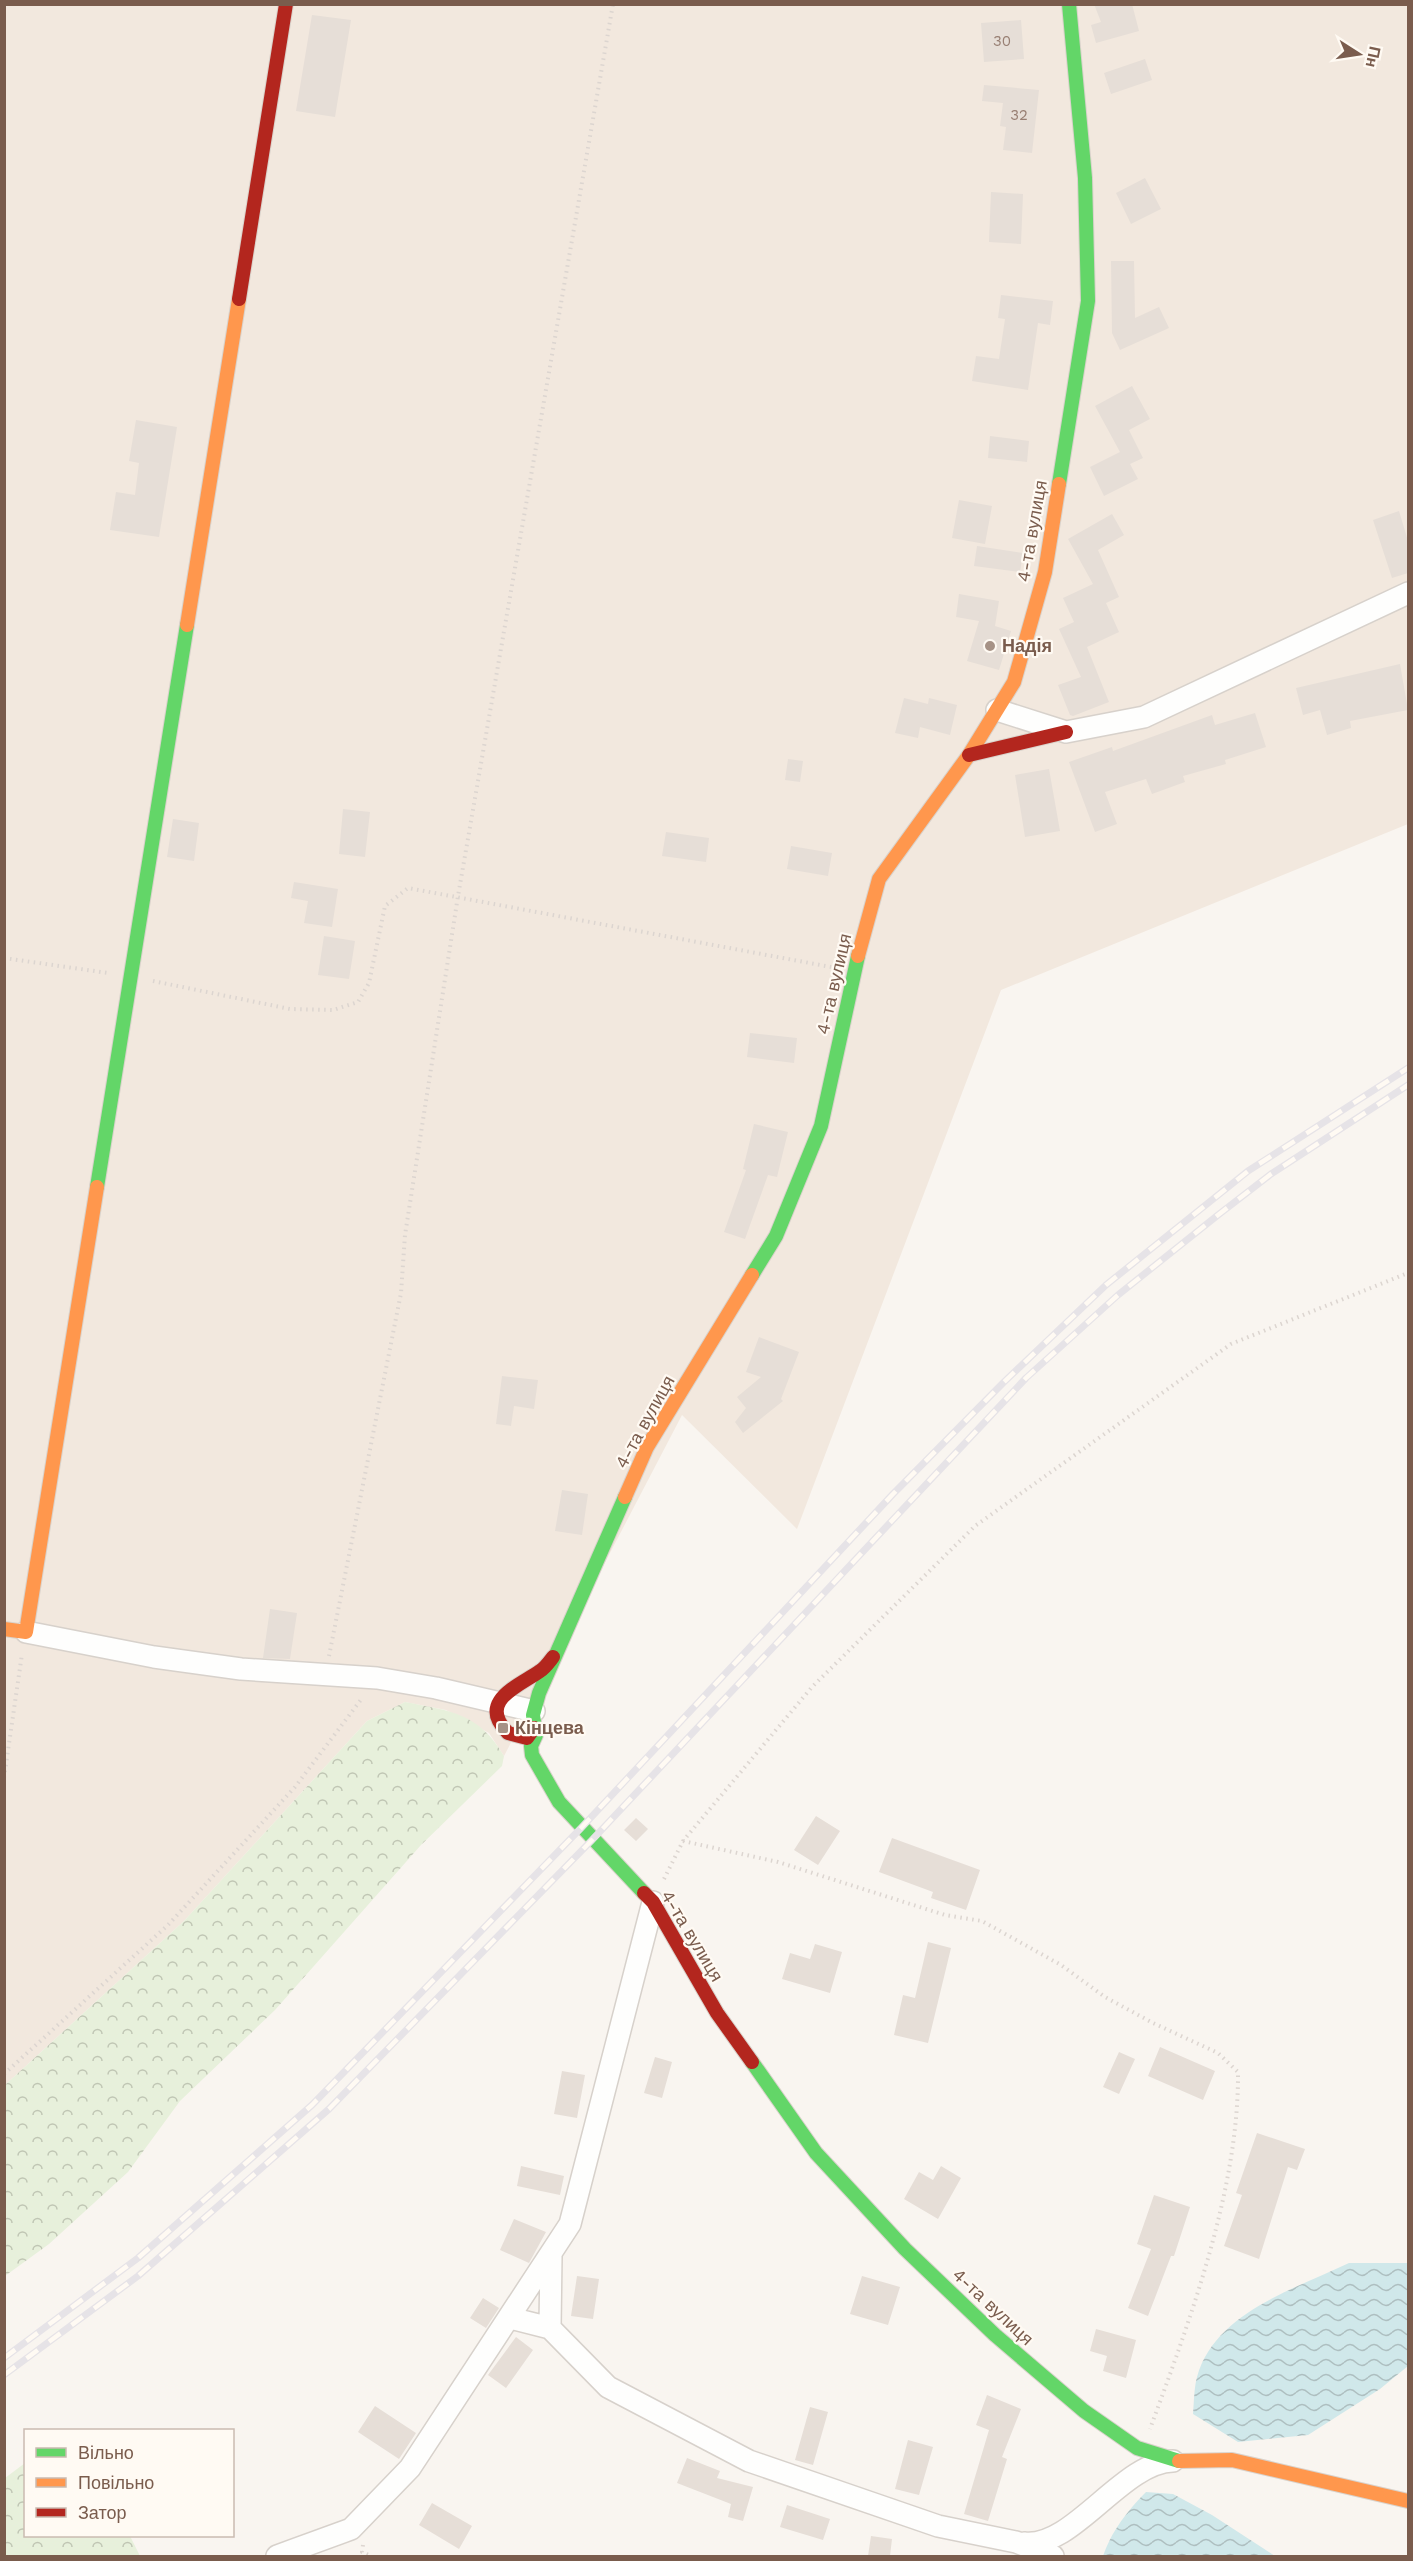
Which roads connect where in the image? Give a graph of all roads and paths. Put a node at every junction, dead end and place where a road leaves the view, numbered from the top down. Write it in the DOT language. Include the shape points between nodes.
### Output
graph roads {
  1 [pos="286,4"];
  2 [pos="614,4"];
  3 [pos="1069,4"];
  4 [pos="1408,593"];
  5 [pos="997,711"];
  6 [pos="1065,732"];
  7 [pos="969,755"];
  8 [pos="458,896"];
  9 [pos="4,958"];
  10 [pos="855,971"];
  11 [pos="131,977"];
  12 [pos="1408,1273"];
  13 [pos="4,1629"];
  14 [pos="26,1632"];
  15 [pos="555,1655"];
  16 [pos="326,1675"];
  17 [pos="377,1678"];
  18 [pos="498,1703"];
  19 [pos="534,1718"];
  20 [pos="540,1769"];
  21 [pos="4,1778"];
  22 [pos="683,1841"];
  23 [pos="653,1902"];
  24 [pos="4,2074"];
  25 [pos="551,2256"];
  26 [pos="510,2318"];
  27 [pos="550,2328"];
  28 [pos="1111,2431"];
  29 [pos="1171,2459"];
  30 [pos="1139,2465"];
  31 [pos="1408,2501"];
  32 [pos="1016,2542"];
  33 [pos="277,2556"];
  34 [pos="1053,2556"];
  1 -- 11 [label="street"];
  2 -- 8 [label="path"];
  3 -- 5 [label="street, 4-та вулиця" via="1085,178 1088,301 1045,572 1014,682"];
  4 -- 6 [label="street" via="1144,717"];
  5 -- 6 [label="street"];
  5 -- 7 [label="street, 4-та вулиця"];
  6 -- 7 [label="street"];
  7 -- 10 [label="street, 4-та вулиця" via="879,879"];
  8 -- 10 [label="path"];
  8 -- 11 [label="path" via="408,888 385,906 369,983 358,1002 333,1010 290,1009"];
  8 -- 16 [label="path" via="405,1235 401,1293"];
  9 -- 11 [label="path"];
  10 -- 15 [label="street, 4-та вулиця" via="821,1126 776,1236 647,1447"];
  11 -- 14 [label="street"];
  12 -- 22 [label="path" via="1231,1344 975,1526 812,1687"];
  13 -- 14 [label="street"];
  14 -- 16 [label="street" via="154,1657"];
  14 -- 21 [label="path"];
  15 -- 18 [label="street" via="542,1670 509,1688"];
  15 -- 19 [label="street, 4-та вулиця"];
  16 -- 17 [label="street"];
  17 -- 18 [label="street"];
  17 -- 24 [label="path" via="295,1787 168,1925"];
  18 -- 19 [label="street"];
  18 -- 19 [label="street" via="499,1723 510,1735 527,1738"];
  19 -- 20 [label="street, 4-та вулиця" via="532,1755"];
  19 -- 20 [label="street" via="547,1730 549,1745"];
  20 -- 23 [label="street, 4-та вулиця" via="559,1802"];
  22 -- 23 [label="path"];
  22 -- 30 [label="path" via="778,1862 945,1915 982,1921 1061,1965 1105,1997 1218,2053 1239,2072 1239,2108 1218,2220 1180,2348"];
  23 -- 25 [label="street" via="570,2224"];
  23 -- 28 [label="street, 4-та вулиця" via="717,2013 816,2153 905,2248 995,2335"];
  25 -- 26 [label="street"];
  25 -- 27 [label="street"];
  26 -- 27 [label="street"];
  26 -- 33 [label="street" via="410,2468 371,2509 351,2529"];
  27 -- 32 [label="street" via="608,2387 749,2461 938,2526"];
  28 -- 30 [label="street"];
  29 -- 30 [label="street" via="1152,2457"];
  29 -- 31 [label="street" via="1232,2460"];
  30 -- 32 [label="street" via="1125,2484 1048,2539 1037,2544"];
  32 -- 34 [label="street"];
}
